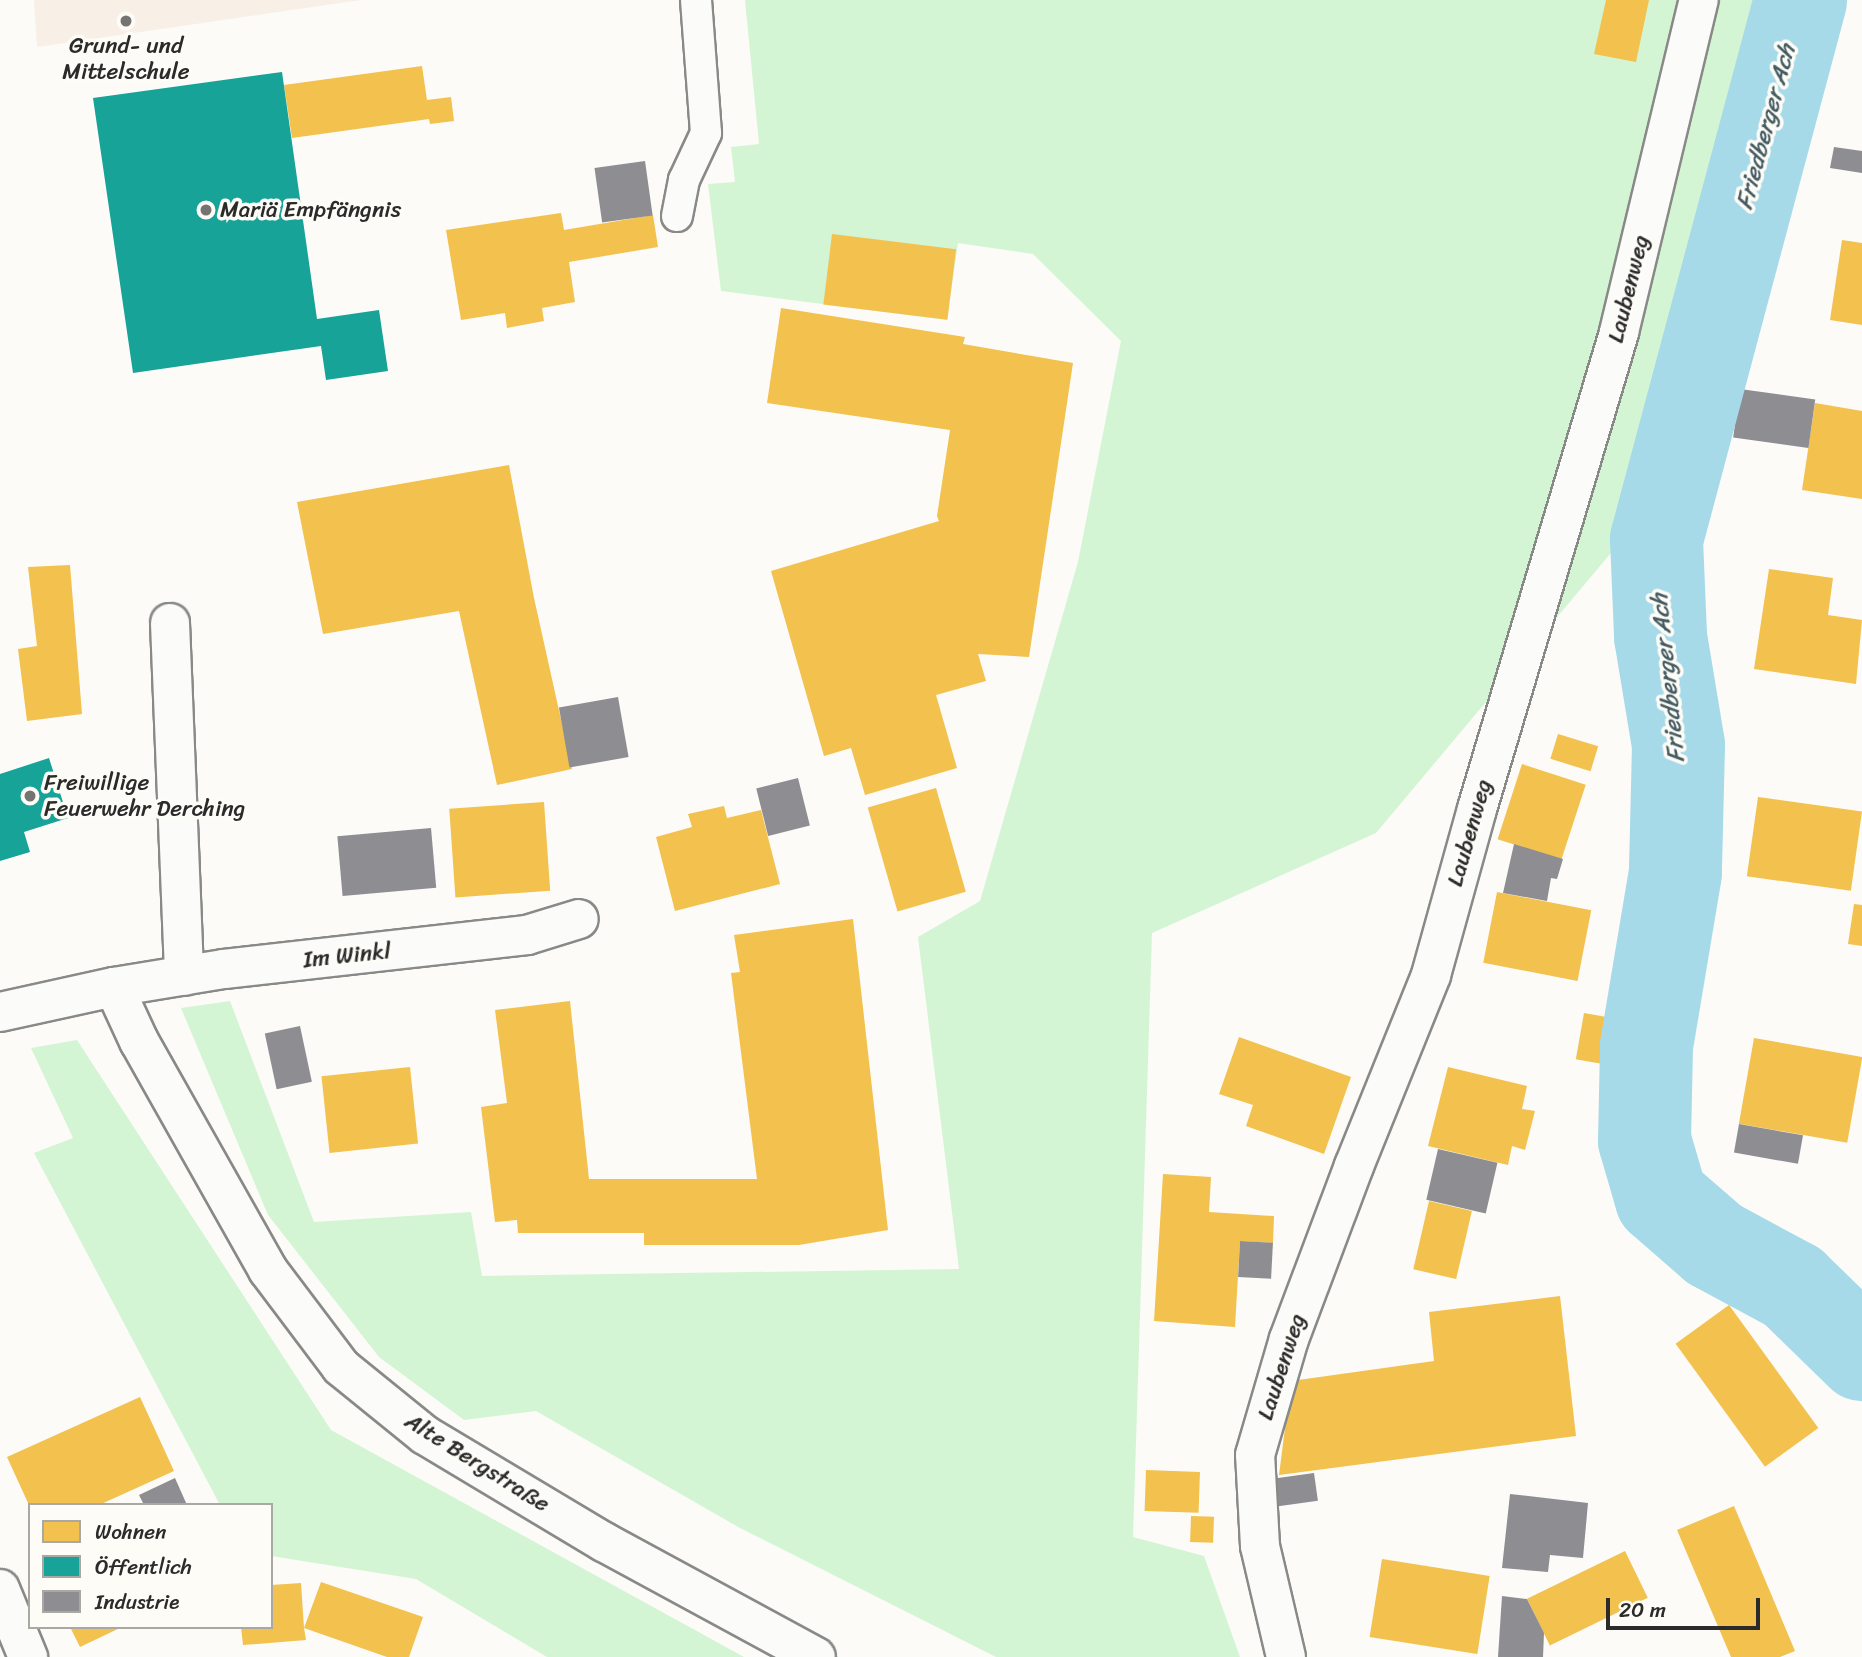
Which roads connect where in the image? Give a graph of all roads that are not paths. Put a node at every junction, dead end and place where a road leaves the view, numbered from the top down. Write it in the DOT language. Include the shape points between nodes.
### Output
graph roads {
  1 [pos="696,0"];
  2 [pos="1699,0"];
  3 [pos="677,216"];
  4 [pos="170,622"];
  5 [pos="579,919"];
  6 [pos="184,976"];
  7 [pos="114,987"];
  8 [pos="0,1012"];
  9 [pos="0,1589"];
  10 [pos="28,1657"];
  11 [pos="816,1657"];
  12 [pos="1286,1657"];
  1 -- 3 [label="lane" via="706,133 684,180"];
  2 -- 12 [label="street, Laubenweg" via="1619,332 1431,975 1294,1327 1255,1455 1260,1546"];
  4 -- 6 [label="street"];
  5 -- 6 [label="street, Im Winkl" via="527,935"];
  6 -- 7 [label="street, Im Winkl"];
  7 -- 8 [label="street"];
  7 -- 11 [label="street, Alte Bergstraße" via="139,1041 268,1270 341,1367 425,1435 604,1542"];
  9 -- 10 [label="street"];
}
